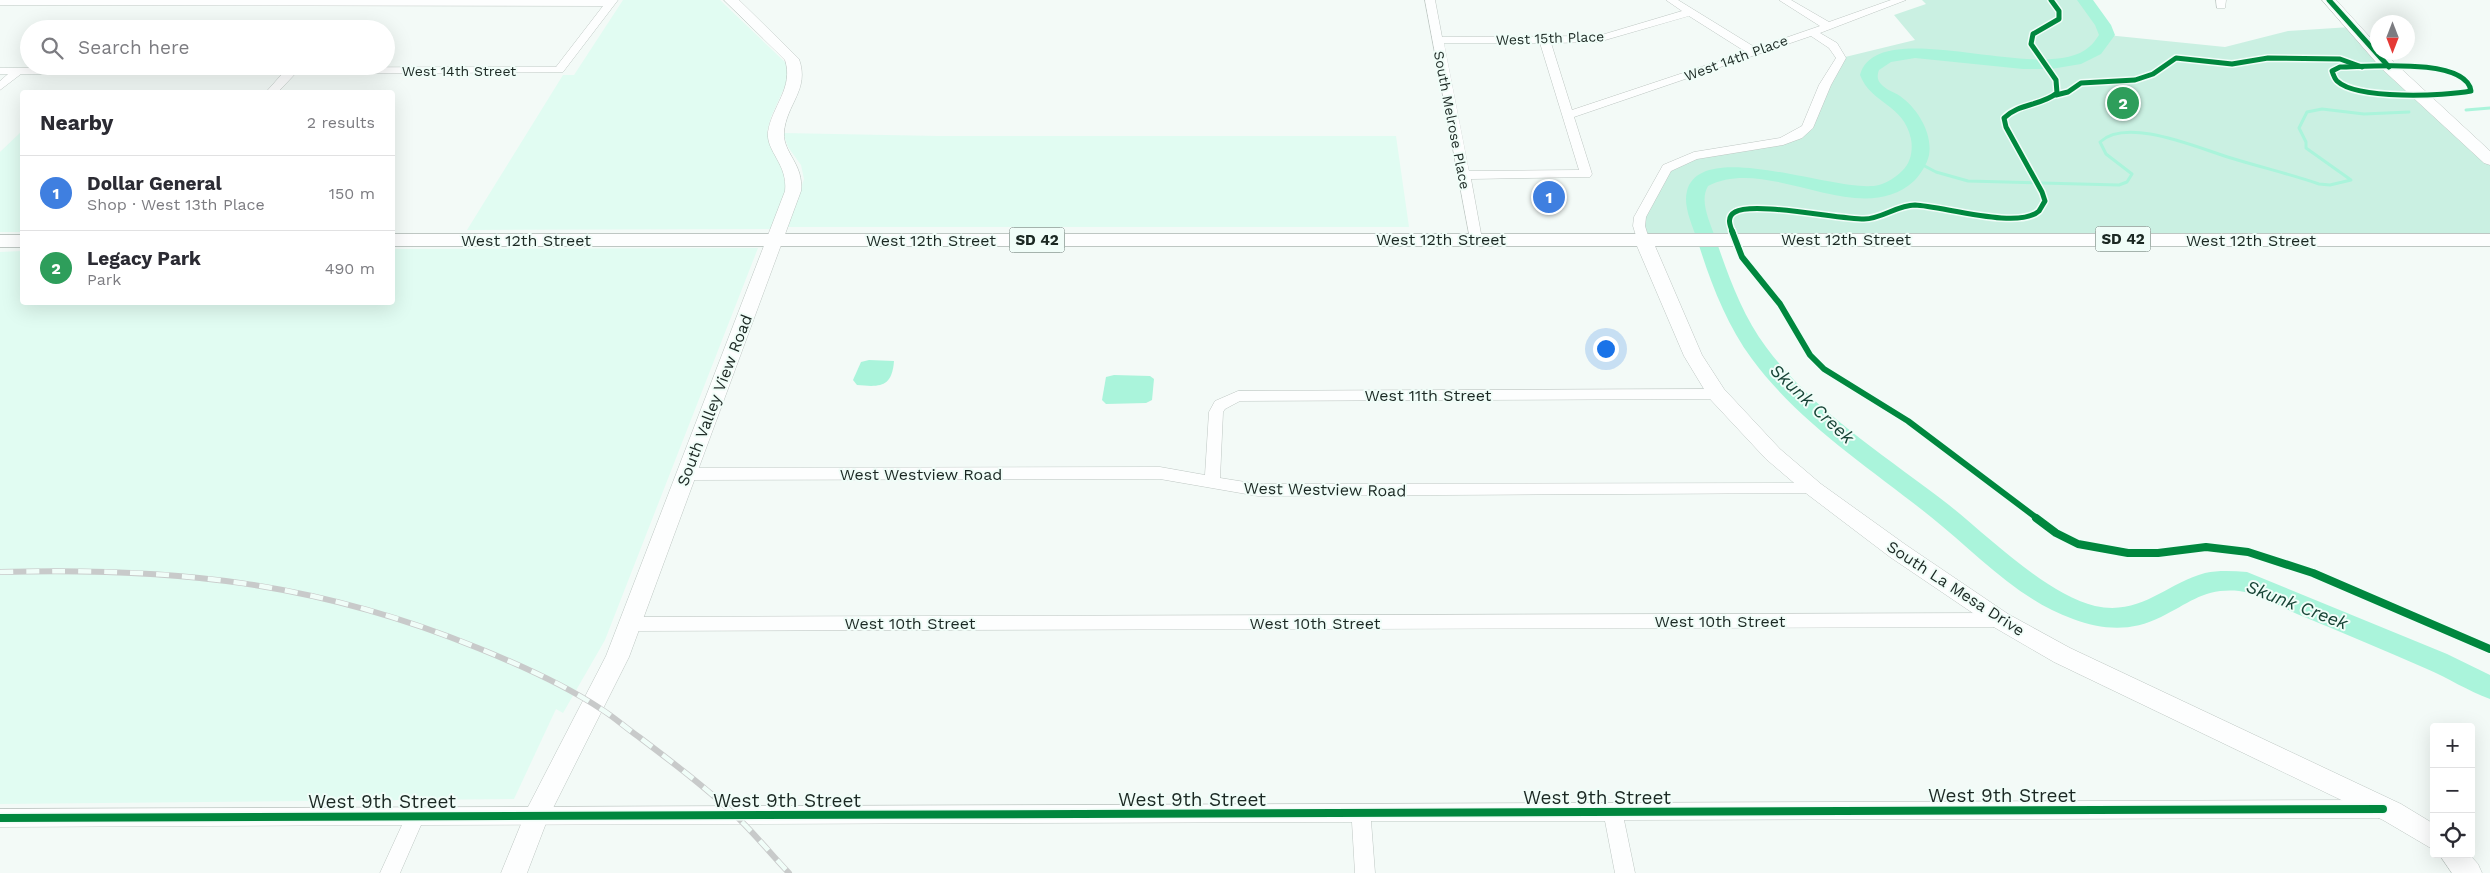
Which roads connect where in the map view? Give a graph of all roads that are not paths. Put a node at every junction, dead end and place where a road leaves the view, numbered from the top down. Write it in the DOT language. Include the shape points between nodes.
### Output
graph roads {
  1 [pos="731,0"];
  2 [pos="1430,0"];
  3 [pos="1671,0"];
  4 [pos="1784,0"];
  5 [pos="1901,0"];
  6 [pos="2329,0"];
  7 [pos="612,1"];
  8 [pos="0,2"];
  9 [pos="1690,12"];
  10 [pos="1828,26"];
  11 [pos="1811,32"];
  12 [pos="1437,40"];
  13 [pos="1545,40"];
  14 [pos="1752,51"];
  15 [pos="0,71"];
  16 [pos="18,71"];
  17 [pos="395,71"];
  18 [pos="288,75"];
  19 [pos="0,87"];
  20 [pos="274,90"];
  21 [pos="1569,114"];
  22 [pos="2490,160"];
  23 [pos="1463,175"];
  24 [pos="1476,239"];
  25 [pos="1643,239"];
  26 [pos="20,240"];
  27 [pos="395,240"];
  28 [pos="774,240"];
  29 [pos="2490,240"];
  30 [pos="0,241"];
  31 [pos="1717,394"];
  32 [pos="686,474"];
  33 [pos="1212,483"];
  34 [pos="1814,489"];
  35 [pos="2000,620"];
  36 [pos="630,624"];
  37 [pos="2383,809"];
  38 [pos="1613,812"];
  39 [pos="1361,813"];
  40 [pos="538,815"];
  41 [pos="416,816"];
  42 [pos="0,818"];
  43 [pos="2430,835"];
  44 [pos="2456,858"];
  45 [pos="390,873"];
  46 [pos="514,873"];
  47 [pos="1365,873"];
  48 [pos="1625,873"];
  49 [pos="2469,873"];
  1 -- 28 [label="street, South Valley View Road" via="797,68 794,87 779,119 776,135 796,177"];
  2 -- 12 [label="street, South Melrose Place"];
  3 -- 9 [label="street"];
  4 -- 10 [label="street"];
  5 -- 10 [label="street, West 14th Place"];
  6 -- 22 [label="street" via="2371,49"];
  7 -- 8 [label="street"];
  7 -- 17 [label="street, West 14th Street" via="559,70"];
  9 -- 13 [label="street, West 15th Place" via="1606,38"];
  9 -- 14 [label="street"];
  10 -- 11 [label="street, West 14th Place"];
  11 -- 14 [label="street, West 14th Place"];
  11 -- 25 [label="street" via="1834,46 1841,58 1807,128 1783,141 1709,152 1672,165 1662,174 1640,217"];
  12 -- 13 [label="street, West 15th Place"];
  12 -- 23 [label="street, South Melrose Place"];
  13 -- 21 [label="street"];
  14 -- 21 [label="street, West 14th Place" via="1694,74"];
  15 -- 16 [label="street, West 14th Street"];
  16 -- 19 [label="street"];
  18 -- 20 [label="street"];
  21 -- 23 [label="street" via="1586,174"];
  23 -- 24 [label="street, South Melrose Place"];
  24 -- 25 [label="main road, West 12th Street / SD 42"];
  24 -- 28 [label="main road, West 12th Street / SD 42"];
  25 -- 29 [label="main road, West 12th Street / SD 42"];
  25 -- 31 [label="street, South La Mesa Drive" via="1680,327"];
  26 -- 30 [label="main road"];
  27 -- 28 [label="main road, West 12th Street / SD 42"];
  28 -- 32 [label="street, South Valley View Road"];
  31 -- 33 [label="street, West 11th Street" via="1238,396 1220,405 1216,412"];
  31 -- 34 [label="street, South La Mesa Drive" via="1773,454"];
  32 -- 33 [label="street, West Westview Road" via="1160,473"];
  32 -- 36 [label="street, South Valley View Road"];
  33 -- 34 [label="street, West Westview Road" via="1258,490"];
  34 -- 35 [label="street, South La Mesa Drive"];
  35 -- 36 [label="street, West 10th Street"];
  35 -- 37 [label="street, South La Mesa Drive" via="2119,684"];
  36 -- 40 [label="street, South Valley View Road" via="595,704"];
  37 -- 38 [label="street, West 9th Street"];
  37 -- 43 [label="street, South La Mesa Drive"];
  38 -- 39 [label="street, West 9th Street"];
  38 -- 48 [label="street"];
  39 -- 40 [label="street, West 9th Street"];
  39 -- 47 [label="street"];
  40 -- 41 [label="street, West 9th Street"];
  40 -- 46 [label="street, South Valley View Road"];
  41 -- 42 [label="street, West 9th Street"];
  41 -- 45 [label="street"];
  44 -- 49 [label="street"];
}
